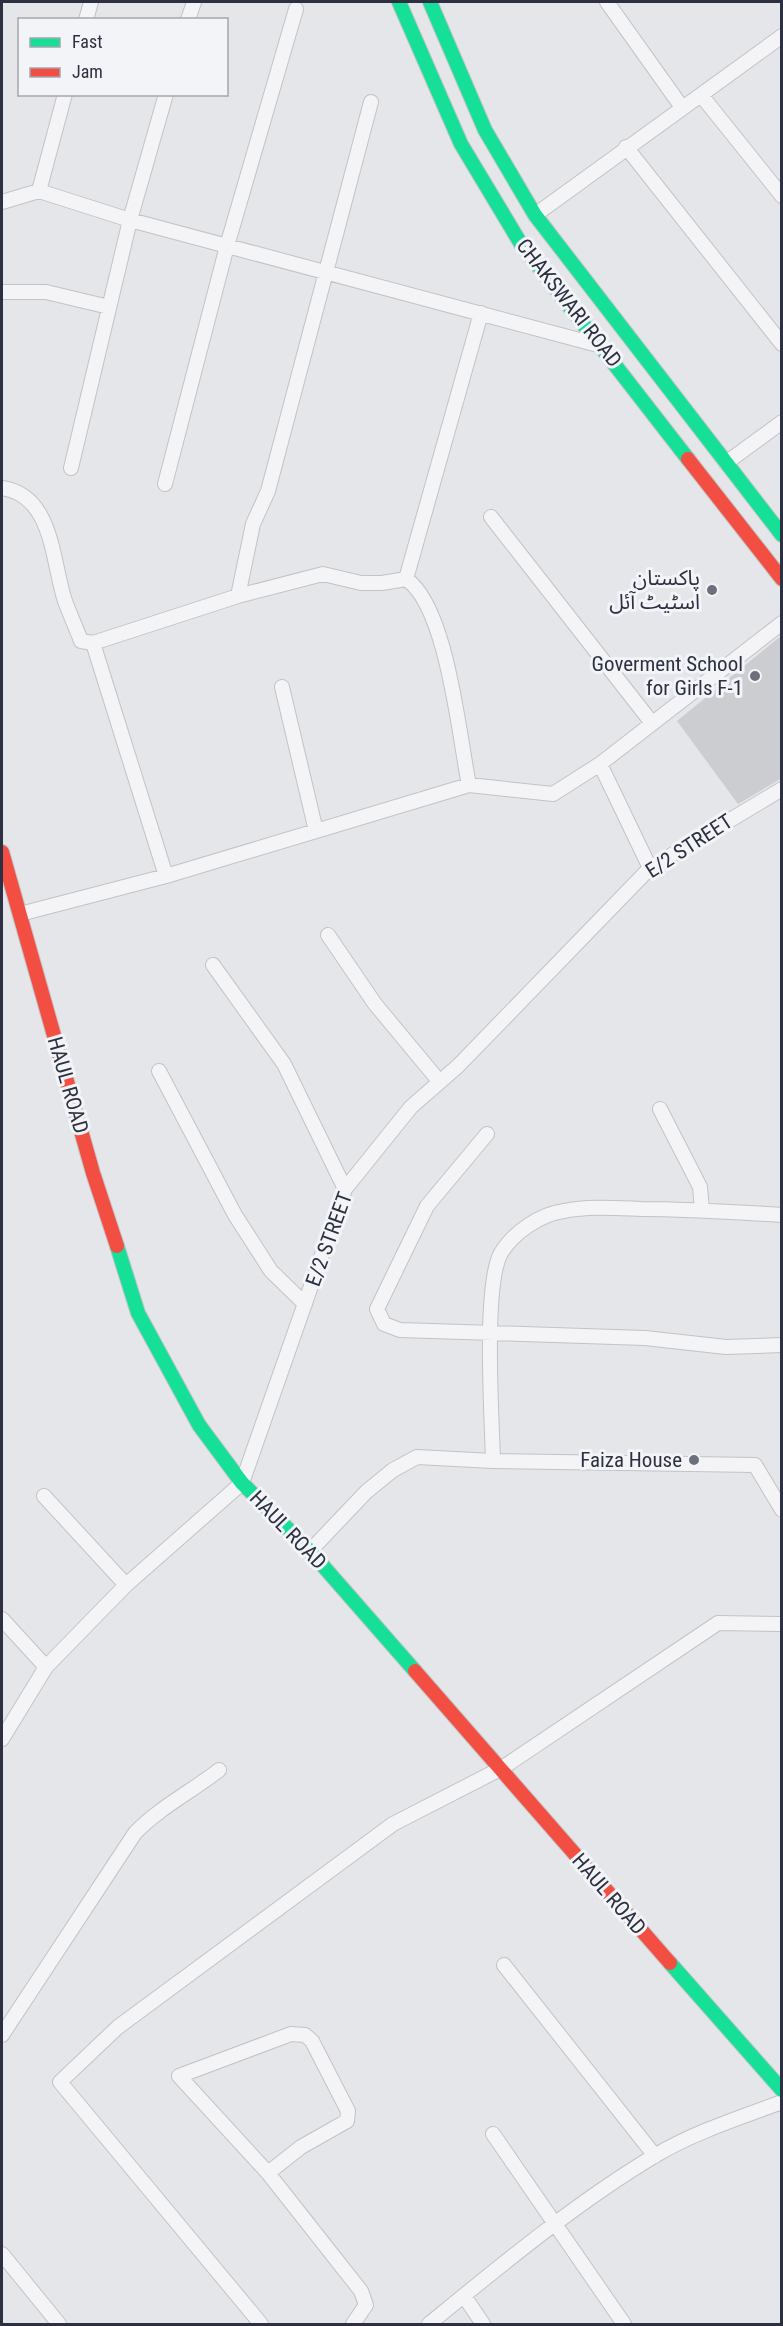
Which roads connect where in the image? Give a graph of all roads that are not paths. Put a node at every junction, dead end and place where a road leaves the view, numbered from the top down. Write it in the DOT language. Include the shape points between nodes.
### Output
graph roads {
  1 [pos="91,2"];
  2 [pos="194,2"];
  3 [pos="399,2"];
  4 [pos="430,2"];
  5 [pos="607,2"];
  6 [pos="296,9"];
  7 [pos="87,18"];
  8 [pos="189,18"];
  9 [pos="780,41"];
  10 [pos="701,94"];
  11 [pos="64,96"];
  12 [pos="165,96"];
  13 [pos="371,102"];
  14 [pos="681,106"];
  15 [pos="626,147"];
  16 [pos="39,191"];
  17 [pos="782,196"];
  18 [pos="2,202"];
  19 [pos="535,215"];
  20 [pos="130,220"];
  21 [pos="227,246"];
  22 [pos="325,270"];
  23 [pos="2,292"];
  24 [pos="109,307"];
  25 [pos="480,313"];
  26 [pos="782,345"];
  27 [pos="603,346"];
  28 [pos="782,422"];
  29 [pos="726,463"];
  30 [pos="70,468"];
  31 [pos="165,484"];
  32 [pos="2,488"];
  33 [pos="492,517"];
  34 [pos="782,535"];
  35 [pos="406,579"];
  36 [pos="782,579"];
  37 [pos="238,596"];
  38 [pos="782,622"];
  39 [pos="93,643"];
  40 [pos="282,687"];
  41 [pos="652,723"];
  42 [pos="600,764"];
  43 [pos="469,785"];
  44 [pos="782,789"];
  45 [pos="316,831"];
  46 [pos="2,852"];
  47 [pos="650,868"];
  48 [pos="166,876"];
  49 [pos="20,914"];
  50 [pos="328,935"];
  51 [pos="213,965"];
  52 [pos="159,1071"];
  53 [pos="439,1081"];
  54 [pos="660,1109"];
  55 [pos="487,1134"];
  56 [pos="345,1189"];
  57 [pos="702,1210"];
  58 [pos="782,1215"];
  59 [pos="306,1304"];
  60 [pos="490,1334"];
  61 [pos="782,1345"];
  62 [pos="493,1461"];
  63 [pos="243,1483"];
  64 [pos="44,1496"];
  65 [pos="782,1510"];
  66 [pos="310,1551"];
  67 [pos="126,1585"];
  68 [pos="2,1618"];
  69 [pos="782,1624"];
  70 [pos="46,1667"];
  71 [pos="2,1739"];
  72 [pos="500,1769"];
  73 [pos="219,1770"];
  74 [pos="504,1965"];
  75 [pos="2,2035"];
  76 [pos="782,2090"];
  77 [pos="782,2102"];
  78 [pos="493,2134"];
  79 [pos="655,2156"];
  80 [pos="268,2173"];
  81 [pos="556,2225"];
  82 [pos="2,2254"];
  83 [pos="464,2296"];
  84 [pos="59,2325"];
  85 [pos="261,2325"];
  86 [pos="353,2325"];
  87 [pos="429,2325"];
  88 [pos="483,2325"];
  89 [pos="624,2325"];
  1 -- 7 [label="street"];
  2 -- 8 [label="street"];
  3 -- 27 [label="main road, CHAKSWARI ROAD" via="461,144 521,244"];
  4 -- 19 [label="main road, CHAKSWARI ROAD" via="485,130"];
  5 -- 14 [label="street"];
  6 -- 21 [label="street"];
  9 -- 10 [label="street"];
  10 -- 14 [label="street"];
  10 -- 17 [label="street"];
  11 -- 16 [label="street"];
  12 -- 20 [label="street"];
  13 -- 22 [label="street"];
  14 -- 15 [label="street"];
  15 -- 19 [label="street"];
  15 -- 26 [label="street"];
  16 -- 18 [label="street"];
  16 -- 20 [label="street"];
  19 -- 29 [label="main road, CHAKSWARI ROAD"];
  20 -- 21 [label="street"];
  20 -- 24 [label="street"];
  21 -- 22 [label="street"];
  21 -- 31 [label="street"];
  22 -- 25 [label="street"];
  22 -- 37 [label="street" via="268,491 253,524"];
  23 -- 24 [label="street" via="46,292"];
  24 -- 30 [label="street"];
  25 -- 27 [label="street"];
  25 -- 35 [label="street"];
  27 -- 36 [label="main road, CHAKSWARI ROAD"];
  28 -- 29 [label="street"];
  29 -- 34 [label="main road, CHAKSWARI ROAD"];
  32 -- 39 [label="street" via="18,491 31,501 44,520 64,599 81,641"];
  33 -- 41 [label="street"];
  35 -- 37 [label="street" via="361,583 323,574"];
  35 -- 43 [label="street" via="417,586 441,638"];
  37 -- 39 [label="street"];
  38 -- 41 [label="street"];
  39 -- 48 [label="street"];
  40 -- 45 [label="street"];
  41 -- 42 [label="street"];
  42 -- 43 [label="street" via="553,794"];
  42 -- 47 [label="street"];
  43 -- 45 [label="street"];
  44 -- 47 [label="street, E/2 STREET"];
  45 -- 48 [label="street"];
  46 -- 49 [label="main road, HAUL ROAD"];
  47 -- 53 [label="street, E/2 STREET"];
  48 -- 49 [label="street"];
  49 -- 63 [label="main road, HAUL ROAD" via="93,1173 138,1313 199,1425"];
  50 -- 53 [label="street" via="375,1004"];
  51 -- 56 [label="street" via="284,1064"];
  52 -- 59 [label="street" via="235,1215 272,1271"];
  53 -- 56 [label="street, E/2 STREET" via="411,1107"];
  54 -- 57 [label="street" via="700,1187"];
  55 -- 60 [label="street" via="427,1206 377,1309 384,1324 400,1330"];
  56 -- 59 [label="street, E/2 STREET"];
  57 -- 58 [label="street"];
  57 -- 60 [label="street" via="605,1208 562,1211 540,1219 519,1233 500,1254"];
  59 -- 63 [label="street, E/2 STREET"];
  60 -- 61 [label="street" via="645,1338 726,1347"];
  60 -- 62 [label="street"];
  62 -- 65 [label="street" via="755,1465"];
  62 -- 66 [label="street" via="417,1457 366,1492"];
  63 -- 66 [label="main road, HAUL ROAD"];
  63 -- 67 [label="street, E/2 STREET"];
  64 -- 67 [label="street"];
  66 -- 72 [label="main road, HAUL ROAD"];
  67 -- 70 [label="street, E/2 STREET"];
  68 -- 70 [label="street"];
  69 -- 72 [label="street" via="718,1623"];
  70 -- 71 [label="street, E/2 STREET"];
  72 -- 76 [label="main road, HAUL ROAD"];
  72 -- 85 [label="street" via="393,1824 118,2027 60,2082"];
  73 -- 75 [label="street" via="155,1812 135,1833"];
  74 -- 79 [label="street"];
  77 -- 79 [label="street" via="695,2135"];
  78 -- 81 [label="street"];
  79 -- 81 [label="street"];
  80 -- 80 [label="street" via="179,2076 291,2034 305,2035 312,2041 348,2111 347,2121 301,2147"];
  80 -- 86 [label="street" via="361,2291 366,2305"];
  81 -- 83 [label="street"];
  81 -- 89 [label="street"];
  82 -- 84 [label="street"];
  83 -- 87 [label="street"];
  83 -- 88 [label="street"];
}
